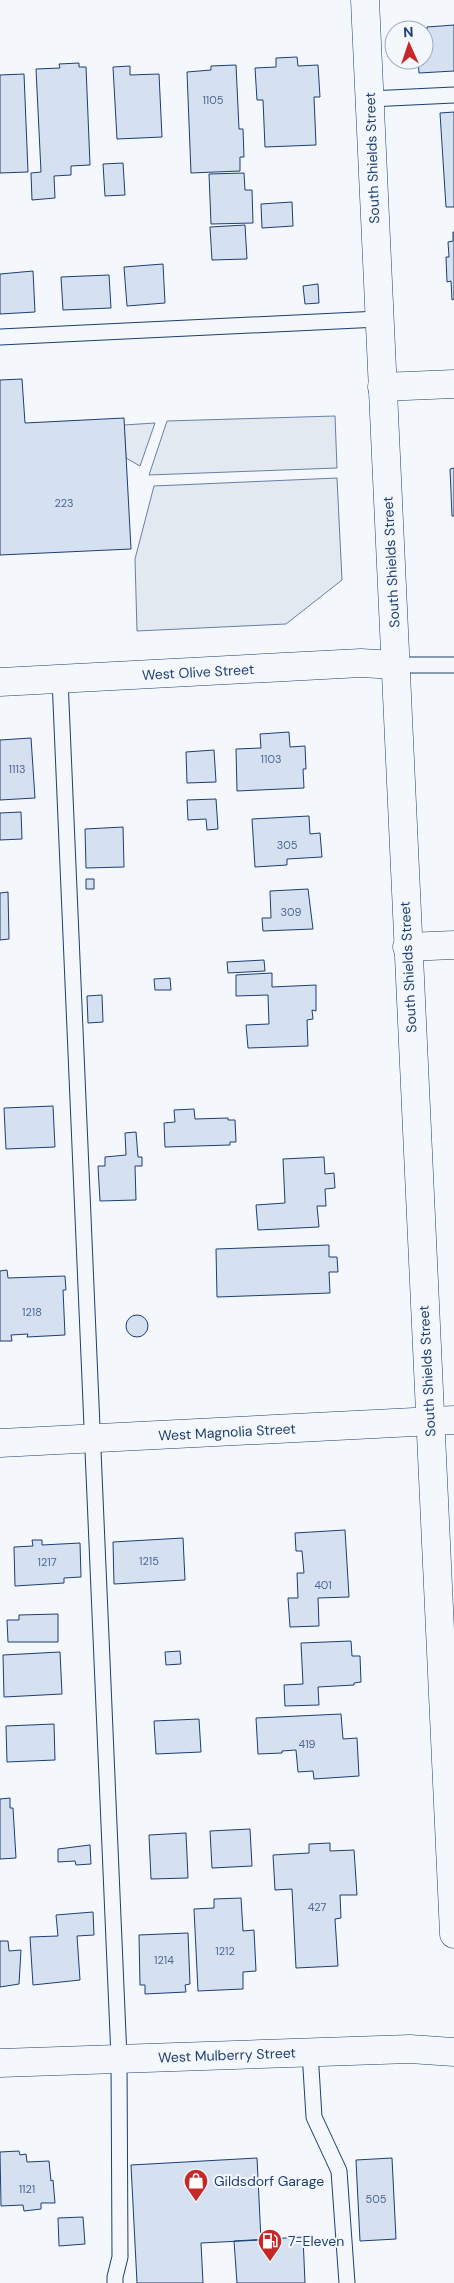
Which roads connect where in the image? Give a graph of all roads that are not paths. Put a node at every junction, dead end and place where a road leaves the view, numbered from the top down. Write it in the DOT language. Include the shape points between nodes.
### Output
graph roads {
  1 [pos="365,0"];
  2 [pos="454,95"];
  3 [pos="369,99"];
  4 [pos="379,319"];
  5 [pos="0,337"];
  6 [pos="454,384"];
  7 [pos="382,387"];
  8 [pos="454,664"];
  9 [pos="396,665"];
  10 [pos="60,679"];
  11 [pos="0,682"];
  12 [pos="454,945"];
  13 [pos="407,948"];
  14 [pos="442,1421"];
  15 [pos="92,1438"];
  16 [pos="0,1443"];
  17 [pos="451,1788"];
  18 [pos="454,1934"];
  19 [pos="310,2052"];
  20 [pos="454,2052"];
  21 [pos="119,2058"];
  22 [pos="0,2063"];
  23 [pos="115,2283"];
  24 [pos="347,2283"];
  1 -- 3 [label="main road, South Shields Street"];
  2 -- 3 [label="lane"];
  3 -- 4 [label="main road, South Shields Street"];
  4 -- 5 [label="lane"];
  4 -- 7 [label="main road, South Shields Street"];
  6 -- 7 [label="main road"];
  7 -- 9 [label="main road, South Shields Street"];
  8 -- 9 [label="lane"];
  9 -- 10 [label="main road, West Olive Street" via="361,663"];
  9 -- 13 [label="main road, South Shields Street"];
  10 -- 11 [label="main road, West Olive Street"];
  10 -- 15 [label="lane"];
  12 -- 13 [label="main road"];
  13 -- 14 [label="main road, South Shields Street"];
  14 -- 15 [label="main road, West Magnolia Street"];
  14 -- 17 [label="main road, South Shields Street"];
  15 -- 16 [label="main road, West Magnolia Street"];
  15 -- 21 [label="lane"];
  17 -- 18 [label="main road, South Shields Street"];
  19 -- 20 [label="main road, West Mulberry Street" via="410,2049"];
  19 -- 21 [label="main road, West Mulberry Street"];
  19 -- 24 [label="lane" via="314,2117 340,2171"];
  21 -- 22 [label="main road, West Mulberry Street"];
  21 -- 23 [label="lane" via="120,2257"];
}
